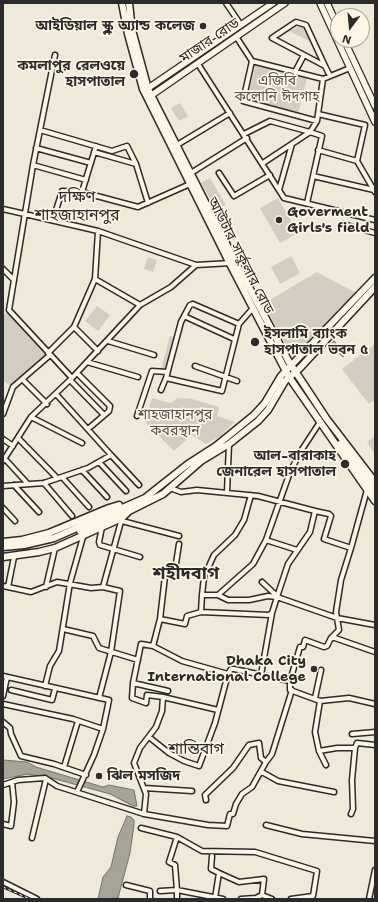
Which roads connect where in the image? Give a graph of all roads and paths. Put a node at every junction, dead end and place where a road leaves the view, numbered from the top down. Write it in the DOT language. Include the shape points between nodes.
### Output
graph roads {
  1 [pos="122,3"];
  2 [pos="130,3"];
  3 [pos="226,3"];
  4 [pos="273,3"];
  5 [pos="285,3"];
  6 [pos="320,3"];
  7 [pos="240,26"];
  8 [pos="237,38"];
  9 [pos="348,48"];
  10 [pos="55,55"];
  11 [pos="304,55"];
  12 [pos="252,61"];
  13 [pos="198,64"];
  14 [pos="325,66"];
  15 [pos="350,68"];
  16 [pos="295,72"];
  17 [pos="330,76"];
  18 [pos="323,79"];
  19 [pos="148,93"];
  20 [pos="372,93"];
  21 [pos="375,106"];
  22 [pos="230,113"];
  23 [pos="318,114"];
  24 [pos="317,121"];
  25 [pos="375,122"];
  26 [pos="40,130"];
  27 [pos="310,132"];
  28 [pos="245,136"];
  29 [pos="292,144"];
  30 [pos="177,145"];
  31 [pos="96,146"];
  32 [pos="36,148"];
  33 [pos="318,150"];
  34 [pos="94,152"];
  35 [pos="357,161"];
  36 [pos="91,163"];
  37 [pos="262,163"];
  38 [pos="136,164"];
  39 [pos="33,165"];
  40 [pos="190,173"];
  41 [pos="219,173"];
  42 [pos="270,175"];
  43 [pos="313,176"];
  44 [pos="86,180"];
  45 [pos="190,184"];
  46 [pos="279,190"];
  47 [pos="374,191"];
  48 [pos="82,192"];
  49 [pos="148,202"];
  50 [pos="307,203"];
  51 [pos="3,209"];
  52 [pos="26,214"];
  53 [pos="53,220"];
  54 [pos="375,220"];
  55 [pos="343,224"];
  56 [pos="98,231"];
  57 [pos="375,233"];
  58 [pos="232,263"];
  59 [pos="196,265"];
  60 [pos="3,269"];
  61 [pos="375,278"];
  62 [pos="95,279"];
  63 [pos="14,280"];
  64 [pos="375,287"];
  65 [pos="140,305"];
  66 [pos="253,308"];
  67 [pos="3,309"];
  68 [pos="9,310"];
  69 [pos="184,316"];
  70 [pos="239,324"];
  71 [pos="74,327"];
  72 [pos="234,339"];
  73 [pos="108,341"];
  74 [pos="98,351"];
  75 [pos="49,354"];
  76 [pos="154,355"];
  77 [pos="87,362"];
  78 [pos="195,366"];
  79 [pos="291,366"];
  80 [pos="286,371"];
  81 [pos="167,372"];
  82 [pos="296,372"];
  83 [pos="77,373"];
  84 [pos="226,376"];
  85 [pos="138,377"];
  86 [pos="289,377"];
  87 [pos="166,378"];
  88 [pos="71,379"];
  89 [pos="22,380"];
  90 [pos="237,381"];
  91 [pos="161,390"];
  92 [pos="56,394"];
  93 [pos="46,404"];
  94 [pos="3,414"];
  95 [pos="104,415"];
  96 [pos="137,416"];
  97 [pos="31,417"];
  98 [pos="320,422"];
  99 [pos="88,429"];
  100 [pos="18,438"];
  101 [pos="3,439"];
  102 [pos="332,439"];
  103 [pos="82,443"];
  104 [pos="229,444"];
  105 [pos="13,446"];
  106 [pos="111,455"];
  107 [pos="4,460"];
  108 [pos="98,462"];
  109 [pos="82,470"];
  110 [pos="62,477"];
  111 [pos="57,478"];
  112 [pos="375,482"];
  113 [pos="44,483"];
  114 [pos="28,484"];
  115 [pos="14,485"];
  116 [pos="138,485"];
  117 [pos="3,486"];
  118 [pos="170,488"];
  119 [pos="367,490"];
  120 [pos="126,491"];
  121 [pos="375,491"];
  122 [pos="227,492"];
  123 [pos="251,495"];
  124 [pos="107,497"];
  125 [pos="279,501"];
  126 [pos="375,501"];
  127 [pos="89,507"];
  128 [pos="3,508"];
  129 [pos="127,508"];
  130 [pos="315,511"];
  131 [pos="39,512"];
  132 [pos="114,513"];
  133 [pos="72,516"];
  134 [pos="122,519"];
  135 [pos="15,521"];
  136 [pos="102,527"];
  137 [pos="179,536"];
  138 [pos="83,537"];
  139 [pos="266,540"];
  140 [pos="3,542"];
  141 [pos="179,544"];
  142 [pos="3,547"];
  143 [pos="55,548"];
  144 [pos="351,548"];
  145 [pos="114,549"];
  146 [pos="297,550"];
  147 [pos="3,551"];
  148 [pos="3,557"];
  149 [pos="14,557"];
  150 [pos="140,557"];
  151 [pos="262,582"];
  152 [pos="70,583"];
  153 [pos="5,586"];
  154 [pos="46,587"];
  155 [pos="103,587"];
  156 [pos="202,595"];
  157 [pos="218,595"];
  158 [pos="277,597"];
  159 [pos="201,612"];
  160 [pos="272,613"];
  161 [pos="337,618"];
  162 [pos="160,619"];
  163 [pos="375,625"];
  164 [pos="63,630"];
  165 [pos="331,638"];
  166 [pos="153,646"];
  167 [pos="111,652"];
  168 [pos="375,652"];
  169 [pos="138,660"];
  170 [pos="321,670"];
  171 [pos="228,674"];
  172 [pos="261,675"];
  173 [pos="5,677"];
  174 [pos="290,681"];
  175 [pos="133,683"];
  176 [pos="45,686"];
  177 [pos="55,688"];
  178 [pos="11,690"];
  179 [pos="290,690"];
  180 [pos="168,691"];
  181 [pos="3,696"];
  182 [pos="163,697"];
  183 [pos="100,698"];
  184 [pos="314,698"];
  185 [pos="375,698"];
  186 [pos="320,701"];
  187 [pos="3,704"];
  188 [pos="374,704"];
  189 [pos="218,710"];
  190 [pos="78,721"];
  191 [pos="3,722"];
  192 [pos="103,728"];
  193 [pos="375,732"];
  194 [pos="352,734"];
  195 [pos="149,737"];
  196 [pos="375,745"];
  197 [pos="355,748"];
  198 [pos="319,751"];
  199 [pos="266,762"];
  200 [pos="326,765"];
  201 [pos="64,767"];
  202 [pos="262,772"];
  203 [pos="86,775"];
  204 [pos="46,779"];
  205 [pos="12,782"];
  206 [pos="3,785"];
  207 [pos="144,788"];
  208 [pos="192,791"];
  209 [pos="77,792"];
  210 [pos="334,792"];
  211 [pos="206,800"];
  212 [pos="144,814"];
  213 [pos="351,814"];
  214 [pos="3,824"];
  215 [pos="266,825"];
  216 [pos="141,828"];
  217 [pos="177,837"];
  218 [pos="32,838"];
  219 [pos="375,841"];
  220 [pos="212,856"];
  221 [pos="375,870"];
  222 [pos="219,873"];
  223 [pos="3,882"];
  224 [pos="126,885"];
  225 [pos="177,890"];
  226 [pos="160,891"];
  227 [pos="373,892"];
  228 [pos="262,895"];
  229 [pos="215,898"];
  230 [pos="314,898"];
  231 [pos="36,899"];
  232 [pos="150,899"];
  233 [pos="176,899"];
  234 [pos="223,899"];
  235 [pos="241,899"];
  236 [pos="272,899"];
  237 [pos="291,899"];
  238 [pos="369,899"];
  1 -- 19 [label="main road, আউটার সার্কুলার রোড" via="128,34"];
  2 -- 19 [label="main road, আউটার সার্কুলার রোড" via="132,30"];
  3 -- 7 [label="street"];
  4 -- 7 [label="main road, মাজার রোড"];
  5 -- 8 [label="main road, মাজার রোড"];
  6 -- 15 [label="main road"];
  7 -- 19 [label="main road, মাজার রোড"];
  8 -- 12 [label="street"];
  8 -- 13 [label="main road, মাজার রোড"];
  9 -- 20 [label="main road"];
  10 -- 26 [label="street"];
  11 -- 14 [label="street"];
  11 -- 14 [label="street" via="272,38 296,22 306,25"];
  11 -- 16 [label="street"];
  12 -- 16 [label="street"];
  12 -- 24 [label="street" via="243,101"];
  13 -- 19 [label="main road, মাজার রোড"];
  13 -- 22 [label="street"];
  14 -- 17 [label="street"];
  15 -- 17 [label="street"];
  15 -- 25 [label="main road"];
  16 -- 18 [label="street"];
  17 -- 18 [label="street"];
  18 -- 23 [label="street"];
  19 -- 30 [label="main road, আউটার সার্কুলার রোড"];
  19 -- 45 [label="main road, আউটার সার্কুলার রোড"];
  20 -- 21 [label="main road"];
  22 -- 28 [label="street"];
  22 -- 30 [label="street"];
  23 -- 24 [label="street"];
  23 -- 35 [label="street" via="365,125"];
  24 -- 27 [label="street"];
  26 -- 31 [label="street"];
  26 -- 32 [label="street"];
  27 -- 28 [label="street" via="270,121"];
  27 -- 29 [label="street"];
  27 -- 33 [label="street" via="322,136"];
  28 -- 37 [label="street"];
  28 -- 40 [label="street"];
  29 -- 37 [label="street"];
  29 -- 46 [label="street"];
  30 -- 40 [label="main road, আউটার সার্কুলার রোড"];
  31 -- 34 [label="street"];
  31 -- 38 [label="street" via="112,151 127,146"];
  32 -- 36 [label="street"];
  32 -- 39 [label="street"];
  33 -- 35 [label="street"];
  33 -- 43 [label="street"];
  34 -- 36 [label="street"];
  34 -- 38 [label="street"];
  35 -- 47 [label="street"];
  36 -- 44 [label="street"];
  37 -- 42 [label="street"];
  38 -- 49 [label="street"];
  39 -- 44 [label="street"];
  39 -- 52 [label="street"];
  40 -- 58 [label="main road, আউটার সার্কুলার রোড"];
  41 -- 42 [label="street" via="234,196"];
  42 -- 46 [label="street"];
  43 -- 47 [label="street"];
  43 -- 50 [label="street"];
  44 -- 48 [label="street"];
  45 -- 49 [label="street"];
  45 -- 58 [label="main road, আউটার সার্কুলার রোড"];
  46 -- 50 [label="street" via="284,198"];
  48 -- 49 [label="street" via="134,207"];
  48 -- 53 [label="street" via="62,191"];
  50 -- 54 [label="street"];
  51 -- 52 [label="street"];
  52 -- 53 [label="street"];
  52 -- 63 [label="street"];
  53 -- 56 [label="street"];
  55 -- 57 [label="street"];
  56 -- 59 [label="street"];
  56 -- 62 [label="street"];
  58 -- 59 [label="street"];
  58 -- 66 [label="main road, আউটার সার্কুলার রোড"];
  58 -- 79 [label="main road, আউটার সার্কুলার রোড"];
  59 -- 65 [label="street" via="171,288"];
  60 -- 63 [label="street"];
  61 -- 79 [label="main road"];
  62 -- 65 [label="street"];
  62 -- 71 [label="street"];
  63 -- 68 [label="street"];
  64 -- 82 [label="main road"];
  65 -- 73 [label="street"];
  66 -- 70 [label="street"];
  66 -- 80 [label="main road, আউটার সার্কুলার রোড"];
  67 -- 68 [label="street"];
  68 -- 75 [label="street"];
  69 -- 70 [label="street" via="190,305 197,304"];
  69 -- 72 [label="street"];
  69 -- 81 [label="street"];
  70 -- 72 [label="street"];
  71 -- 74 [label="street"];
  71 -- 75 [label="street"];
  72 -- 84 [label="street"];
  73 -- 74 [label="street"];
  73 -- 76 [label="street"];
  74 -- 77 [label="street"];
  75 -- 88 [label="street"];
  75 -- 89 [label="street"];
  77 -- 83 [label="street"];
  77 -- 85 [label="street"];
  78 -- 84 [label="street"];
  79 -- 80 [label="main road"];
  79 -- 82 [label="main road, আউটার সার্কুলার রোড"];
  80 -- 86 [label="main road, আউটার সার্কুলার রোড"];
  80 -- 129 [label="main road" via="260,409 241,426 145,498"];
  81 -- 87 [label="street"];
  81 -- 96 [label="street" via="152,371"];
  82 -- 86 [label="main road"];
  82 -- 112 [label="main road, আউটার সার্কুলার রোড" via="326,418"];
  83 -- 88 [label="street"];
  83 -- 95 [label="street" via="110,406"];
  84 -- 87 [label="street" via="222,391"];
  84 -- 90 [label="street"];
  86 -- 98 [label="main road, আউটার সার্কুলার রোড"];
  86 -- 104 [label="main road" via="265,415"];
  87 -- 91 [label="street"];
  88 -- 92 [label="street"];
  88 -- 95 [label="street"];
  89 -- 93 [label="street"];
  89 -- 94 [label="street" via="13,388"];
  92 -- 93 [label="street"];
  92 -- 99 [label="street"];
  93 -- 97 [label="street"];
  95 -- 99 [label="street"];
  97 -- 100 [label="street"];
  97 -- 103 [label="street"];
  98 -- 102 [label="main road, আউটার সার্কুলার রোড"];
  98 -- 125 [label="street" via="301,451"];
  99 -- 106 [label="street"];
  100 -- 105 [label="street"];
  100 -- 111 [label="street"];
  101 -- 105 [label="street"];
  102 -- 119 [label="main road, আউটার সার্কুলার রোড"];
  102 -- 121 [label="main road" via="348,454"];
  104 -- 118 [label="main road" via="201,461"];
  104 -- 122 [label="street"];
  105 -- 107 [label="street"];
  106 -- 108 [label="street"];
  106 -- 116 [label="street"];
  107 -- 114 [label="street"];
  108 -- 109 [label="street"];
  108 -- 120 [label="street"];
  109 -- 110 [label="street"];
  109 -- 124 [label="street"];
  110 -- 111 [label="street"];
  110 -- 127 [label="street"];
  111 -- 113 [label="street"];
  113 -- 114 [label="street"];
  113 -- 133 [label="street"];
  114 -- 115 [label="street"];
  115 -- 117 [label="street"];
  115 -- 131 [label="street"];
  118 -- 122 [label="street" via="182,492"];
  118 -- 129 [label="main road"];
  119 -- 126 [label="main road, আউটার সার্কুলার রোড"];
  119 -- 144 [label="street"];
  122 -- 123 [label="street"];
  123 -- 125 [label="street"];
  123 -- 156 [label="street" via="244,520 235,535 214,555 204,577"];
  125 -- 130 [label="street"];
  125 -- 139 [label="street"];
  128 -- 135 [label="street"];
  129 -- 132 [label="main road"];
  129 -- 134 [label="main road"];
  129 -- 140 [label="main road" via="109,508 49,533"];
  130 -- 144 [label="street" via="330,514 325,540"];
  130 -- 146 [label="street" via="310,532"];
  132 -- 142 [label="main road" via="54,538"];
  132 -- 147 [label="main road" via="52,542"];
  134 -- 136 [label="main road"];
  134 -- 137 [label="street"];
  134 -- 145 [label="street"];
  136 -- 138 [label="main road"];
  136 -- 145 [label="street" via="99,544"];
  138 -- 143 [label="main road"];
  138 -- 152 [label="street"];
  139 -- 146 [label="street"];
  139 -- 157 [label="street" via="252,567"];
  141 -- 162 [label="street" via="175,570 165,576"];
  143 -- 149 [label="main road"];
  143 -- 154 [label="street"];
  144 -- 161 [label="street" via="341,580"];
  145 -- 150 [label="street"];
  145 -- 155 [label="street"];
  146 -- 158 [label="street" via="288,564"];
  148 -- 149 [label="main road"];
  149 -- 153 [label="street"];
  151 -- 158 [label="street"];
  152 -- 154 [label="street" via="57,582"];
  152 -- 155 [label="street" via="91,588"];
  152 -- 164 [label="street"];
  153 -- 154 [label="street" via="31,592"];
  155 -- 167 [label="street" via="120,591"];
  156 -- 157 [label="street"];
  156 -- 159 [label="street"];
  157 -- 158 [label="street" via="228,600"];
  158 -- 160 [label="street"];
  158 -- 161 [label="street"];
  159 -- 160 [label="street" via="269,615"];
  159 -- 162 [label="street" via="187,616 185,624"];
  160 -- 172 [label="street"];
  161 -- 163 [label="street"];
  161 -- 165 [label="street" via="339,630"];
  162 -- 166 [label="street"];
  164 -- 167 [label="street" via="93,636 97,646"];
  164 -- 176 [label="street" via="59,651 50,666"];
  165 -- 168 [label="street"];
  165 -- 174 [label="street" via="327,646 305,640 303,647 300,647"];
  166 -- 169 [label="street" via="141,644"];
  166 -- 171 [label="street" via="182,662"];
  167 -- 169 [label="street"];
  167 -- 183 [label="street"];
  169 -- 175 [label="street"];
  170 -- 184 [label="street"];
  171 -- 172 [label="street" via="234,669"];
  171 -- 189 [label="street"];
  172 -- 174 [label="street"];
  173 -- 176 [label="street"];
  173 -- 181 [label="street"];
  174 -- 179 [label="street"];
  175 -- 180 [label="street"];
  175 -- 182 [label="street" via="132,698 146,703 147,695"];
  176 -- 177 [label="street"];
  177 -- 178 [label="street" via="52,700"];
  177 -- 183 [label="street"];
  179 -- 184 [label="street"];
  179 -- 199 [label="street" via="272,754"];
  182 -- 189 [label="street"];
  182 -- 195 [label="street" via="162,711"];
  183 -- 192 [label="street" via="109,702"];
  184 -- 186 [label="street"];
  185 -- 188 [label="street"];
  186 -- 188 [label="street" via="349,698"];
  186 -- 198 [label="street" via="315,732"];
  187 -- 190 [label="street"];
  189 -- 195 [label="street" via="199,766 169,753"];
  190 -- 192 [label="street"];
  190 -- 201 [label="street"];
  191 -- 201 [label="street" via="10,728 21,756"];
  192 -- 203 [label="street"];
  193 -- 194 [label="street"];
  195 -- 207 [label="street" via="140,748 134,763"];
  196 -- 197 [label="street" via="357,743"];
  197 -- 198 [label="street"];
  197 -- 213 [label="street"];
  198 -- 200 [label="street"];
  199 -- 202 [label="street"];
  199 -- 211 [label="street" via="261,758 259,743 249,745 233,768 205,795"];
  201 -- 203 [label="street"];
  202 -- 210 [label="street" via="278,781"];
  202 -- 212 [label="street" via="252,787 239,798 227,826"];
  203 -- 209 [label="street"];
  204 -- 205 [label="street" via="31,778"];
  204 -- 209 [label="street" via="57,786"];
  204 -- 218 [label="street"];
  205 -- 206 [label="street"];
  205 -- 214 [label="street" via="14,802 11,826"];
  207 -- 208 [label="street"];
  207 -- 212 [label="street"];
  209 -- 212 [label="street"];
  215 -- 219 [label="street" via="302,834"];
  216 -- 217 [label="street"];
  217 -- 225 [label="street" via="169,862 174,865"];
  217 -- 230 [label="street" via="202,851 255,852 317,871"];
  220 -- 222 [label="street" via="211,869"];
  221 -- 227 [label="street"];
  222 -- 228 [label="street" via="240,882 264,879"];
  222 -- 229 [label="street"];
  223 -- 231 [label="street"];
  224 -- 232 [label="street" via="150,891"];
  225 -- 226 [label="street"];
  225 -- 229 [label="street"];
  225 -- 233 [label="street"];
  227 -- 238 [label="street"];
  228 -- 235 [label="street"];
  228 -- 236 [label="street"];
  229 -- 234 [label="street"];
  230 -- 237 [label="street"];
}
